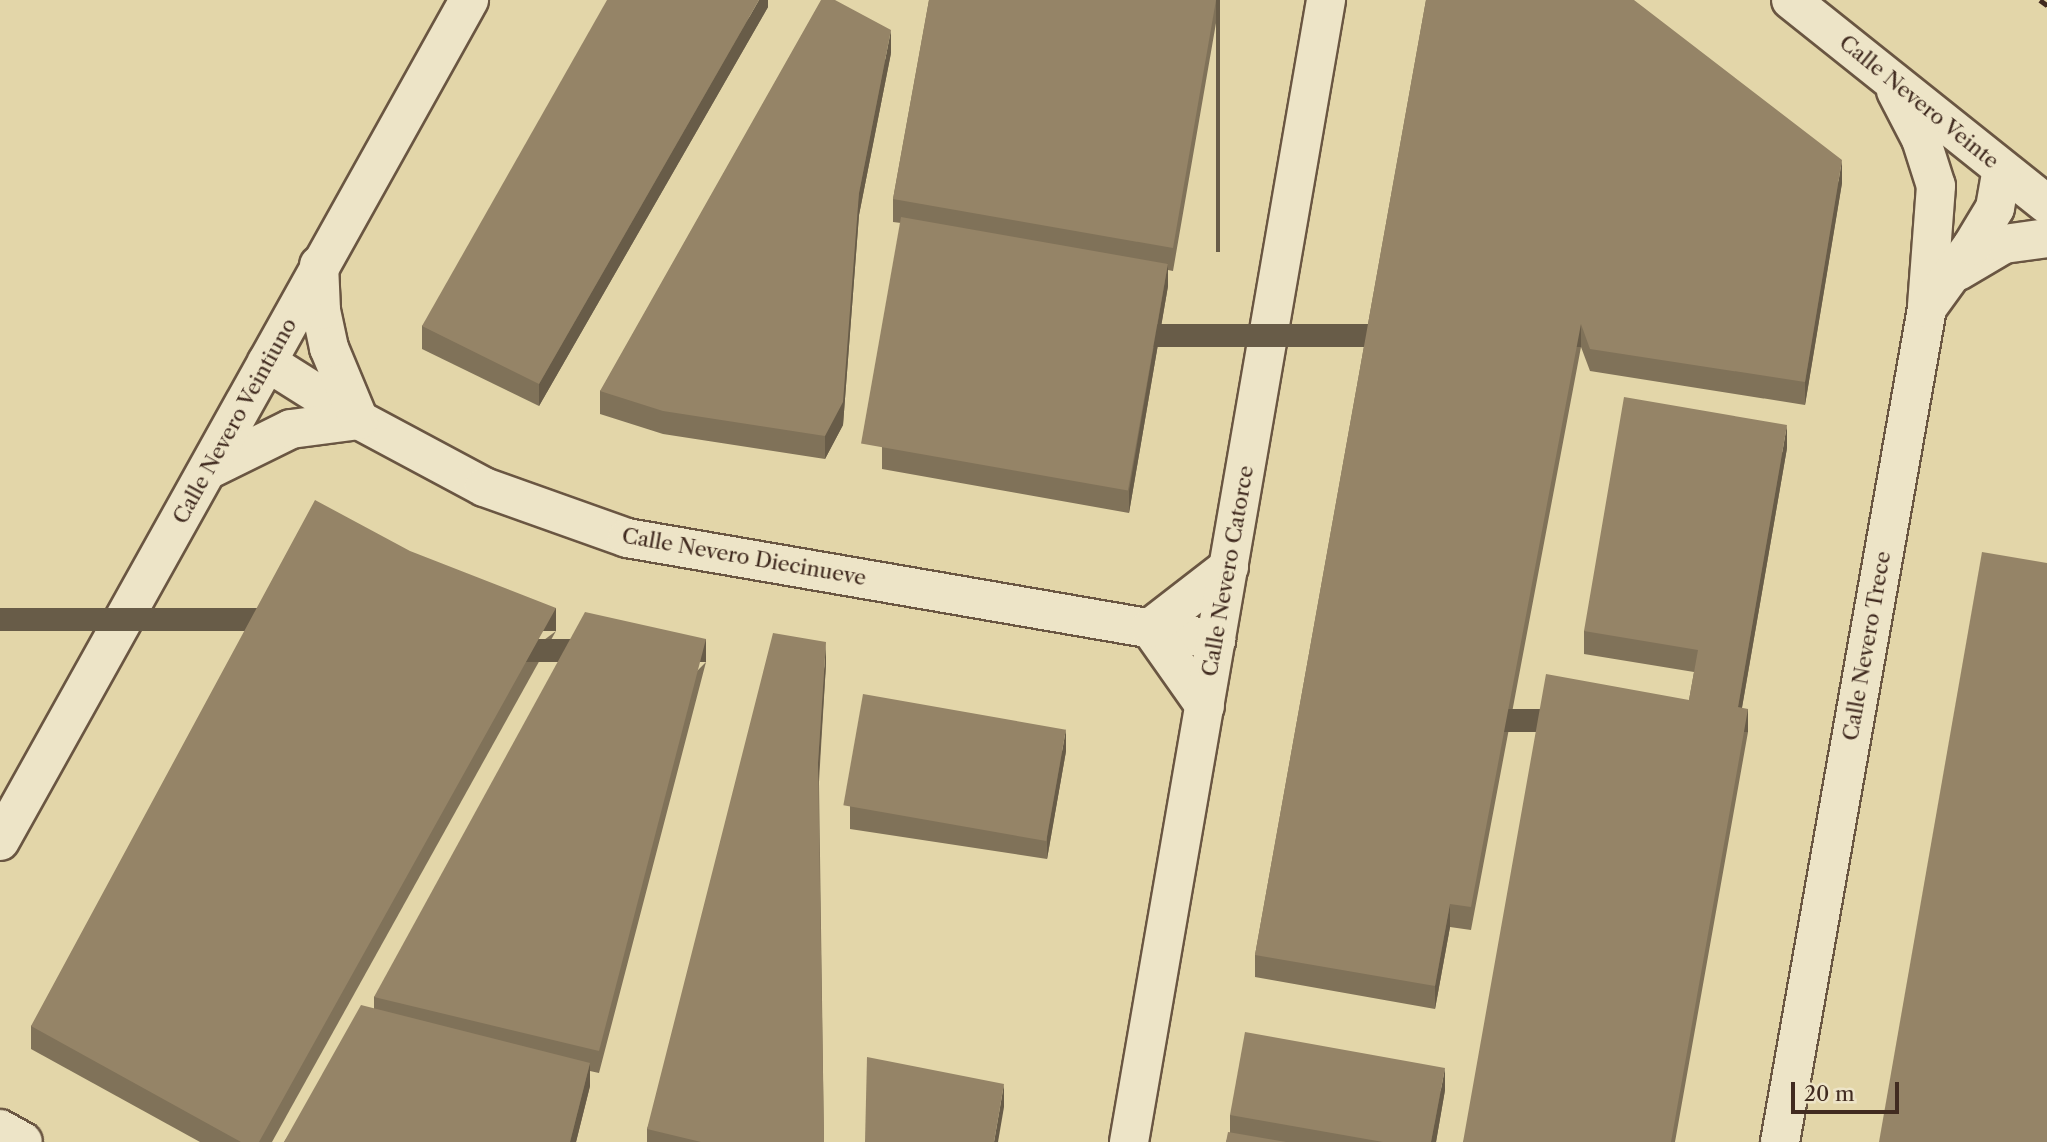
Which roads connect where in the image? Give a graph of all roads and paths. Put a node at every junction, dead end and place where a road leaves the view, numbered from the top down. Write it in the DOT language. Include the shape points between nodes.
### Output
graph roads {
  1 [pos="469,0"];
  2 [pos="1326,0"];
  3 [pos="1791,0"];
  4 [pos="1888,77"];
  5 [pos="2002,170"];
  6 [pos="2047,204"];
  7 [pos="2047,239"];
  8 [pos="1941,260"];
  9 [pos="319,265"];
  10 [pos="267,362"];
  11 [pos="359,420"];
  12 [pos="210,469"];
  13 [pos="1229,567"];
  14 [pos="1150,628"];
  15 [pos="1216,640"];
  16 [pos="1205,706"];
  17 [pos="0,841"];
  18 [pos="0,1129"];
  19 [pos="23,1142"];
  20 [pos="1129,1142"];
  21 [pos="1780,1142"];
  1 -- 9 [label="street, Calle Nevero Veintiuno"];
  2 -- 13 [label="street, Calle Nevero Catorce"];
  3 -- 4 [label="street, Calle Nevero Veinte"];
  4 -- 5 [label="street, Calle Nevero Veinte"];
  4 -- 8 [label="street, Calle Nevero Trece" via="1921,139 1936,186"];
  5 -- 6 [label="street, Calle Nevero Veinte"];
  5 -- 8 [label="street" via="1978,190"];
  7 -- 8 [label="street"];
  8 -- 21 [label="street, Calle Nevero Trece" via="1927,308"];
  9 -- 10 [label="street, Calle Nevero Veintiuno"];
  9 -- 11 [label="street" via="329,348"];
  10 -- 11 [label="street, Calle Nevero Diecinueve"];
  10 -- 12 [label="street, Calle Nevero Veintiuno"];
  11 -- 12 [label="street" via="290,429"];
  11 -- 14 [label="street, Calle Nevero Diecinueve" via="484,487 627,538"];
  12 -- 17 [label="street, Calle Nevero Veintiuno"];
  13 -- 14 [label="street"];
  13 -- 15 [label="street, Calle Nevero Catorce"];
  14 -- 15 [label="street, Calle Nevero Diecinueve"];
  14 -- 16 [label="street"];
  15 -- 16 [label="street, Calle Nevero Catorce"];
  16 -- 20 [label="street, Calle Nevero Catorce"];
  18 -- 19 [label="street"];
}
